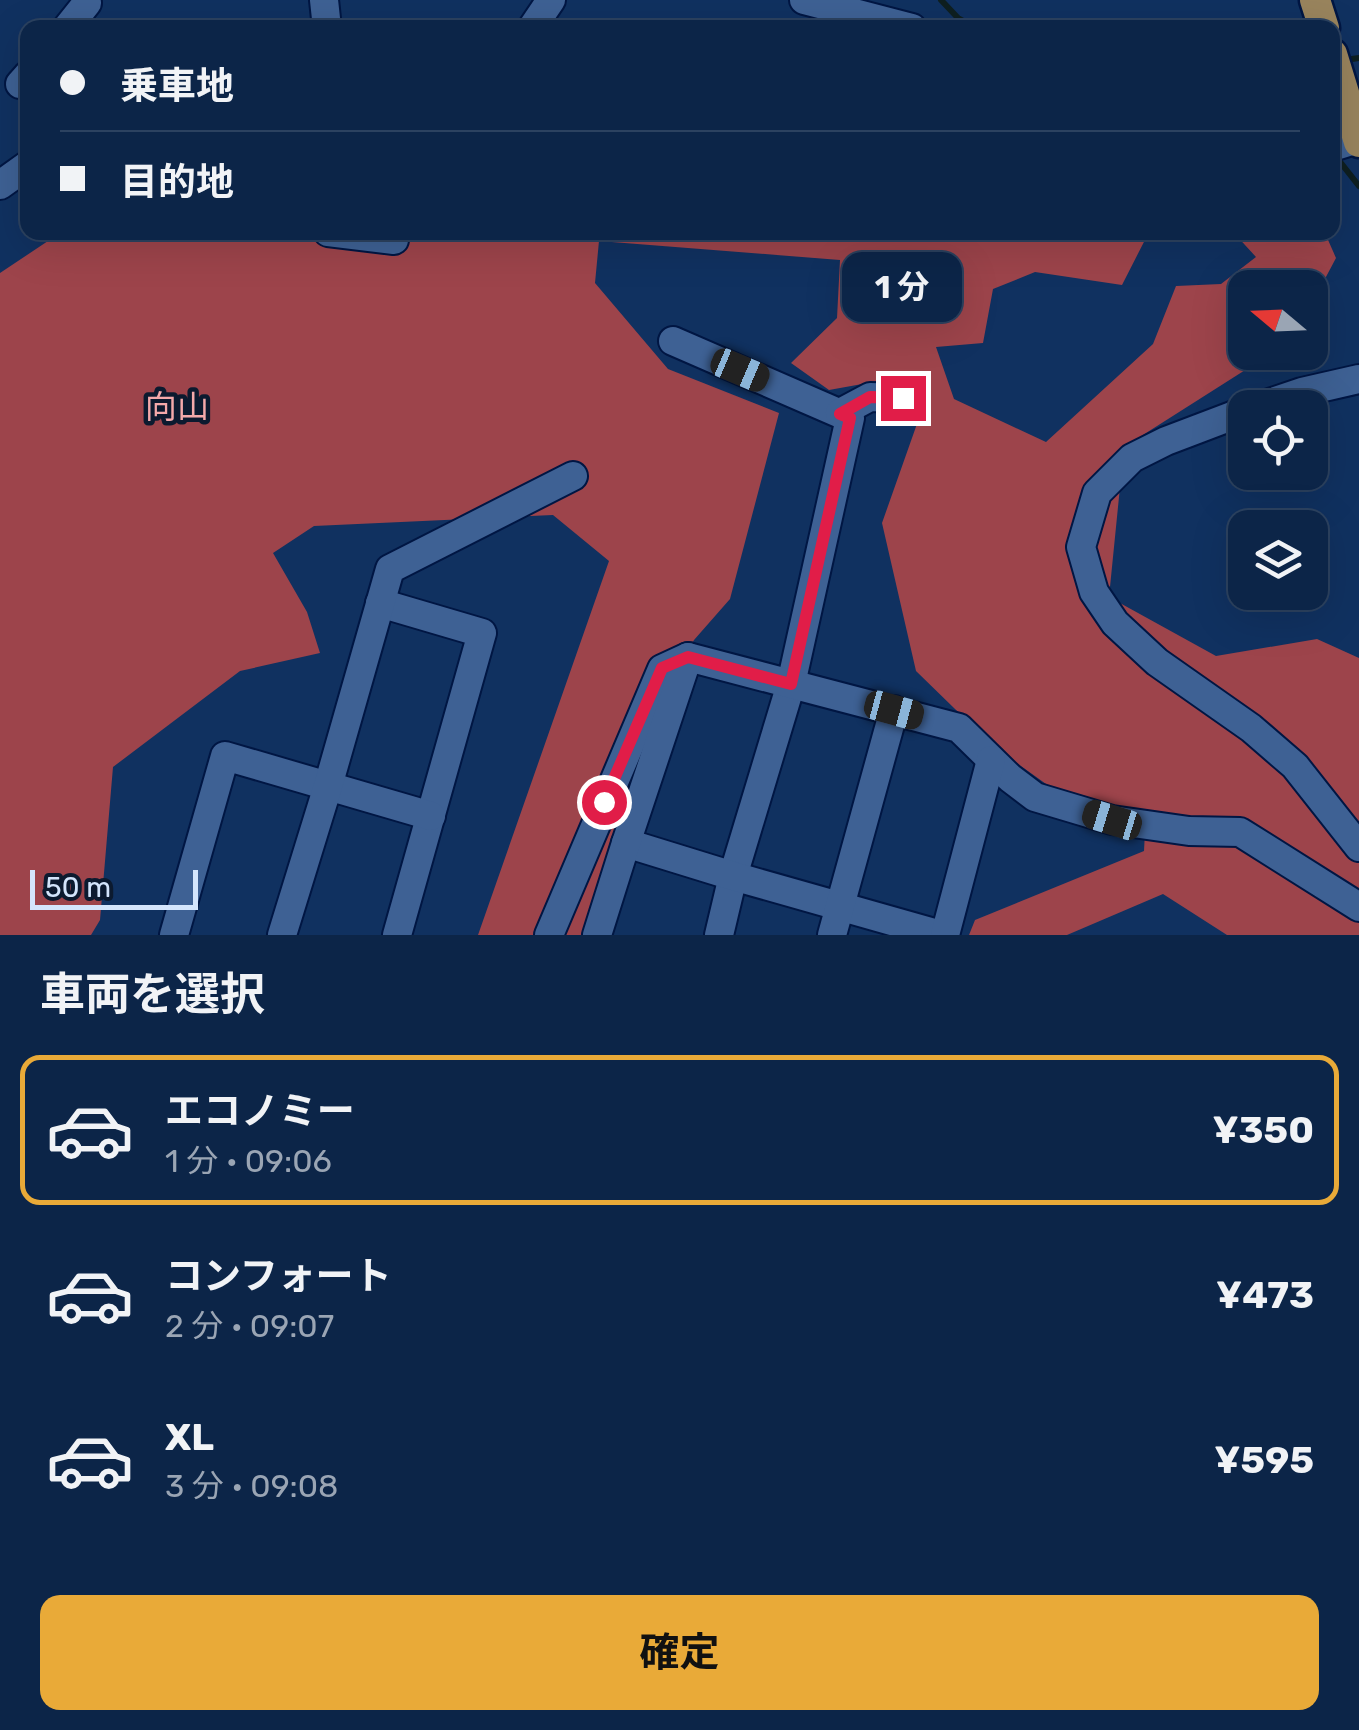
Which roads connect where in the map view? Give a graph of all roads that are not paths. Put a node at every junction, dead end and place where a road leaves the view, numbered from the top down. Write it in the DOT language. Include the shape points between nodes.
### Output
graph roads {
  1 [pos="804,0"];
  2 [pos="881,20"];
  3 [pos="1340,79"];
  4 [pos="1359,140"];
  5 [pos="673,341"];
  6 [pos="1359,379"];
  7 [pos="1311,390"];
  8 [pos="903,398"];
  9 [pos="840,414"];
  10 [pos="1228,417"];
  11 [pos="572,476"];
  12 [pos="380,603"];
  13 [pos="688,657"];
  14 [pos="791,684"];
  15 [pos="894,710"];
  16 [pos="990,760"];
  17 [pos="328,786"];
  18 [pos="430,816"];
  19 [pos="626,843"];
  20 [pos="1359,847"];
  21 [pos="733,876"];
  22 [pos="840,907"];
  23 [pos="1359,907"];
  24 [pos="174,935"];
  25 [pos="282,935"];
  26 [pos="397,935"];
  27 [pos="548,935"];
  28 [pos="598,935"];
  29 [pos="720,935"];
  30 [pos="832,935"];
  31 [pos="943,935"];
  1 -- 2 [label="street"];
  3 -- 4 [label="main road"];
  5 -- 9 [label="street"];
  6 -- 7 [label="street"];
  8 -- 9 [label="street" via="870,397"];
  9 -- 14 [label="street" via="850,418"];
  10 -- 20 [label="street" via="1132,458 1097,493 1081,547 1094,592 1115,624 1157,662 1295,766"];
  11 -- 12 [label="street" via="390,569"];
  12 -- 17 [label="street"];
  12 -- 18 [label="street" via="482,633"];
  13 -- 14 [label="street"];
  13 -- 19 [label="street"];
  13 -- 27 [label="street" via="662,668"];
  14 -- 15 [label="street"];
  14 -- 21 [label="street"];
  15 -- 16 [label="street" via="959,728"];
  15 -- 22 [label="street"];
  16 -- 23 [label="street" via="1035,797 1112,820 1240,832"];
  16 -- 31 [label="street"];
  17 -- 18 [label="street"];
  17 -- 24 [label="street" via="225,756"];
  17 -- 25 [label="street"];
  18 -- 26 [label="street"];
  19 -- 21 [label="street"];
  19 -- 28 [label="street"];
  21 -- 22 [label="street"];
  21 -- 29 [label="street"];
  22 -- 30 [label="street"];
  22 -- 31 [label="street"];
}
